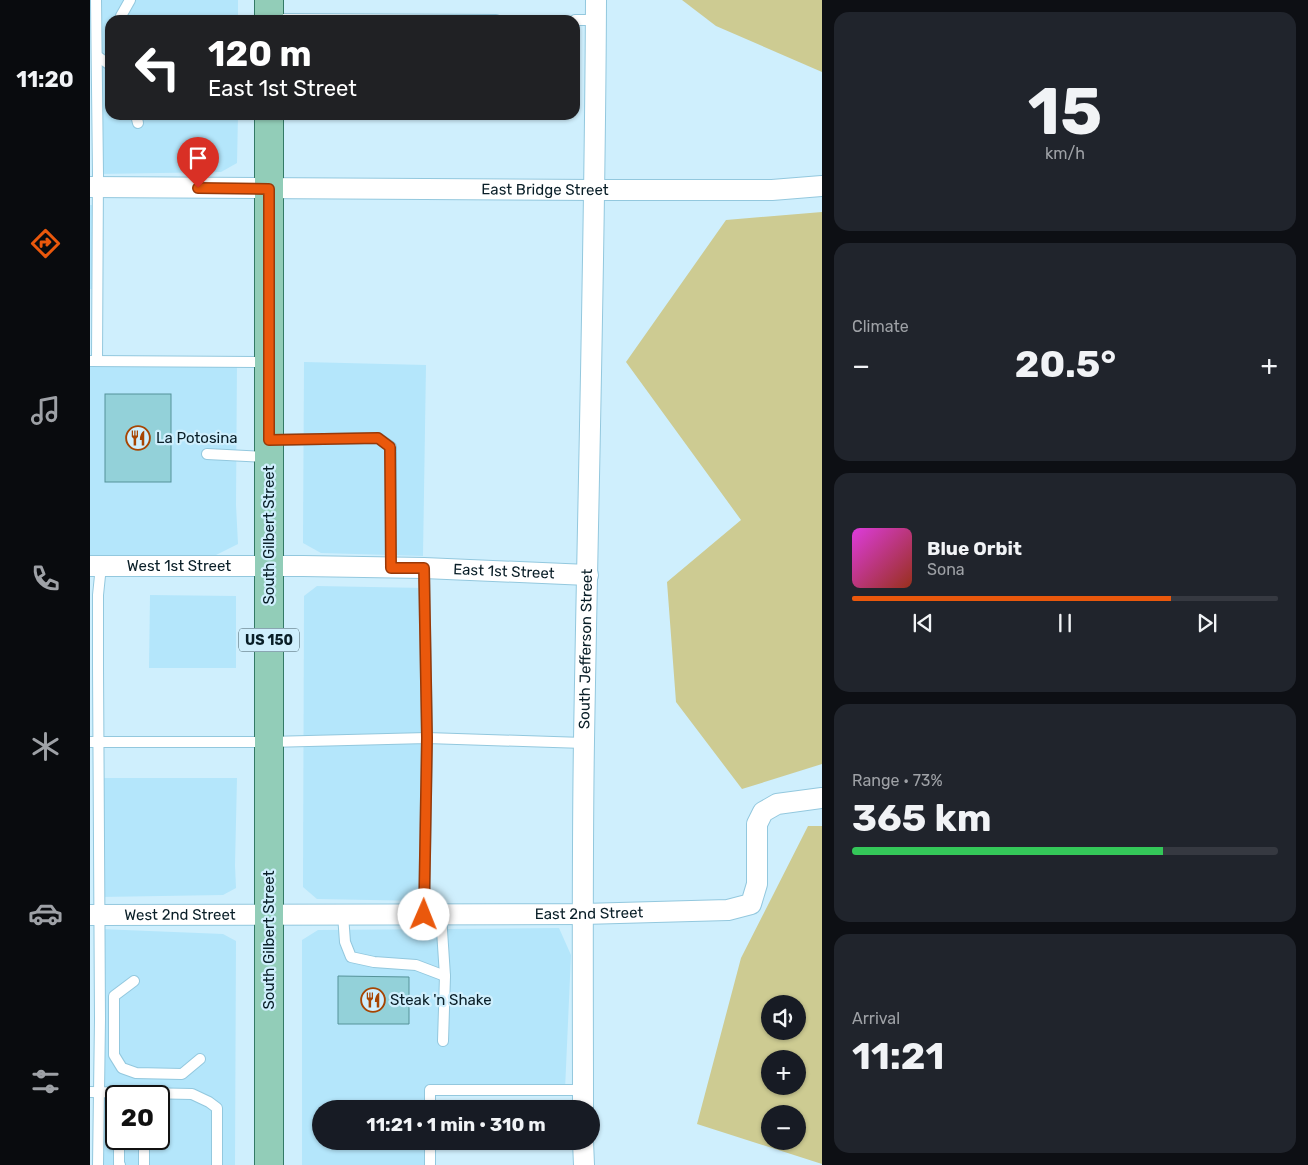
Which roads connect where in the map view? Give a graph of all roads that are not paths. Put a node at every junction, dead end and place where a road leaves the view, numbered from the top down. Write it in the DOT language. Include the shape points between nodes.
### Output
graph roads {
  1 [pos="96,0"];
  2 [pos="130,0"];
  3 [pos="596,0"];
  4 [pos="269,13"];
  5 [pos="121,15"];
  6 [pos="334,15"];
  7 [pos="93,20"];
  8 [pos="580,20"];
  9 [pos="596,20"];
  10 [pos="97,56"];
  11 [pos="105,62"];
  12 [pos="269,120"];
  13 [pos="822,186"];
  14 [pos="94,187"];
  15 [pos="269,189"];
  16 [pos="594,190"];
  17 [pos="94,361"];
  18 [pos="270,362"];
  19 [pos="269,448"];
  20 [pos="207,454"];
  21 [pos="268,565"];
  22 [pos="96,566"];
  23 [pos="391,568"];
  24 [pos="424,568"];
  25 [pos="588,575"];
  26 [pos="427,738"];
  27 [pos="94,742"];
  28 [pos="269,742"];
  29 [pos="584,743"];
  30 [pos="822,798"];
  31 [pos="582,914"];
  32 [pos="95,915"];
  33 [pos="269,915"];
  34 [pos="343,915"];
  35 [pos="433,915"];
  36 [pos="445,976"];
  37 [pos="134,980"];
  38 [pos="443,1041"];
  39 [pos="200,1059"];
  40 [pos="95,1093"];
  41 [pos="170,1094"];
  42 [pos="583,1099"];
  43 [pos="430,1100"];
  44 [pos="119,1150"];
  45 [pos="144,1150"];
  46 [pos="430,1150"];
  47 [pos="584,1150"];
  48 [pos="98,1165"];
  49 [pos="120,1165"];
  50 [pos="144,1165"];
  51 [pos="217,1165"];
  52 [pos="269,1165"];
  53 [pos="430,1165"];
  54 [pos="584,1165"];
  1 -- 7 [label="lane"];
  2 -- 5 [label="lane"];
  3 -- 9 [label="street, South Jefferson Street"];
  4 -- 6 [label="lane"];
  7 -- 10 [label="lane"];
  8 -- 9 [label="lane"];
  9 -- 16 [label="street, South Jefferson Street"];
  10 -- 11 [label="lane"];
  10 -- 14 [label="lane"];
  12 -- 15 [label="main road, South Gilbert Street / US 150"];
  13 -- 16 [label="street, East Bridge Street" via="772,190"];
  14 -- 15 [label="street, East Bridge Street"];
  14 -- 17 [label="lane"];
  15 -- 16 [label="street, East Bridge Street"];
  15 -- 18 [label="main road, South Gilbert Street / US 150"];
  16 -- 25 [label="street, South Jefferson Street"];
  17 -- 18 [label="lane"];
  18 -- 19 [label="main road, South Gilbert Street / US 150"];
  19 -- 20 [label="lane"];
  19 -- 21 [label="main road, South Gilbert Street / US 150"];
  19 -- 23 [label="lane" via="378,438 390,447"];
  21 -- 22 [label="street, West 1st Street"];
  21 -- 23 [label="street, East 1st Street"];
  21 -- 28 [label="main road, South Gilbert Street / US 150"];
  22 -- 27 [label="lane"];
  23 -- 24 [label="street, East 1st Street"];
  24 -- 25 [label="street, East 1st Street"];
  24 -- 26 [label="lane"];
  25 -- 29 [label="street, South Jefferson Street"];
  26 -- 28 [label="lane"];
  26 -- 29 [label="lane"];
  26 -- 35 [label="lane"];
  27 -- 28 [label="lane"];
  27 -- 32 [label="lane"];
  28 -- 33 [label="main road, South Gilbert Street / US 150"];
  29 -- 31 [label="street, South Jefferson Street"];
  30 -- 31 [label="street, East 2nd Street" via="777,804 763,812 757,824 757,884 751,904 728,910"];
  31 -- 35 [label="street, East 2nd Street"];
  31 -- 42 [label="street, South Jefferson Street"];
  32 -- 33 [label="street, West 2nd Street"];
  32 -- 40 [label="lane"];
  33 -- 34 [label="street, East 2nd Street"];
  33 -- 52 [label="main road, South Gilbert Street / US 150"];
  34 -- 35 [label="street, East 2nd Street"];
  34 -- 36 [label="lane" via="351,957 416,965"];
  35 -- 36 [label="lane"];
  36 -- 38 [label="lane"];
  37 -- 39 [label="lane" via="114,996 114,1056 122,1068 136,1073 182,1074"];
  40 -- 48 [label="lane"];
  41 -- 51 [label="lane" via="192,1094 217,1108"];
  42 -- 43 [label="lane" via="430,1090"];
  44 -- 49 [label="lane"];
  45 -- 50 [label="lane"];
  46 -- 53 [label="lane"];
  47 -- 54 [label="street"];
}
